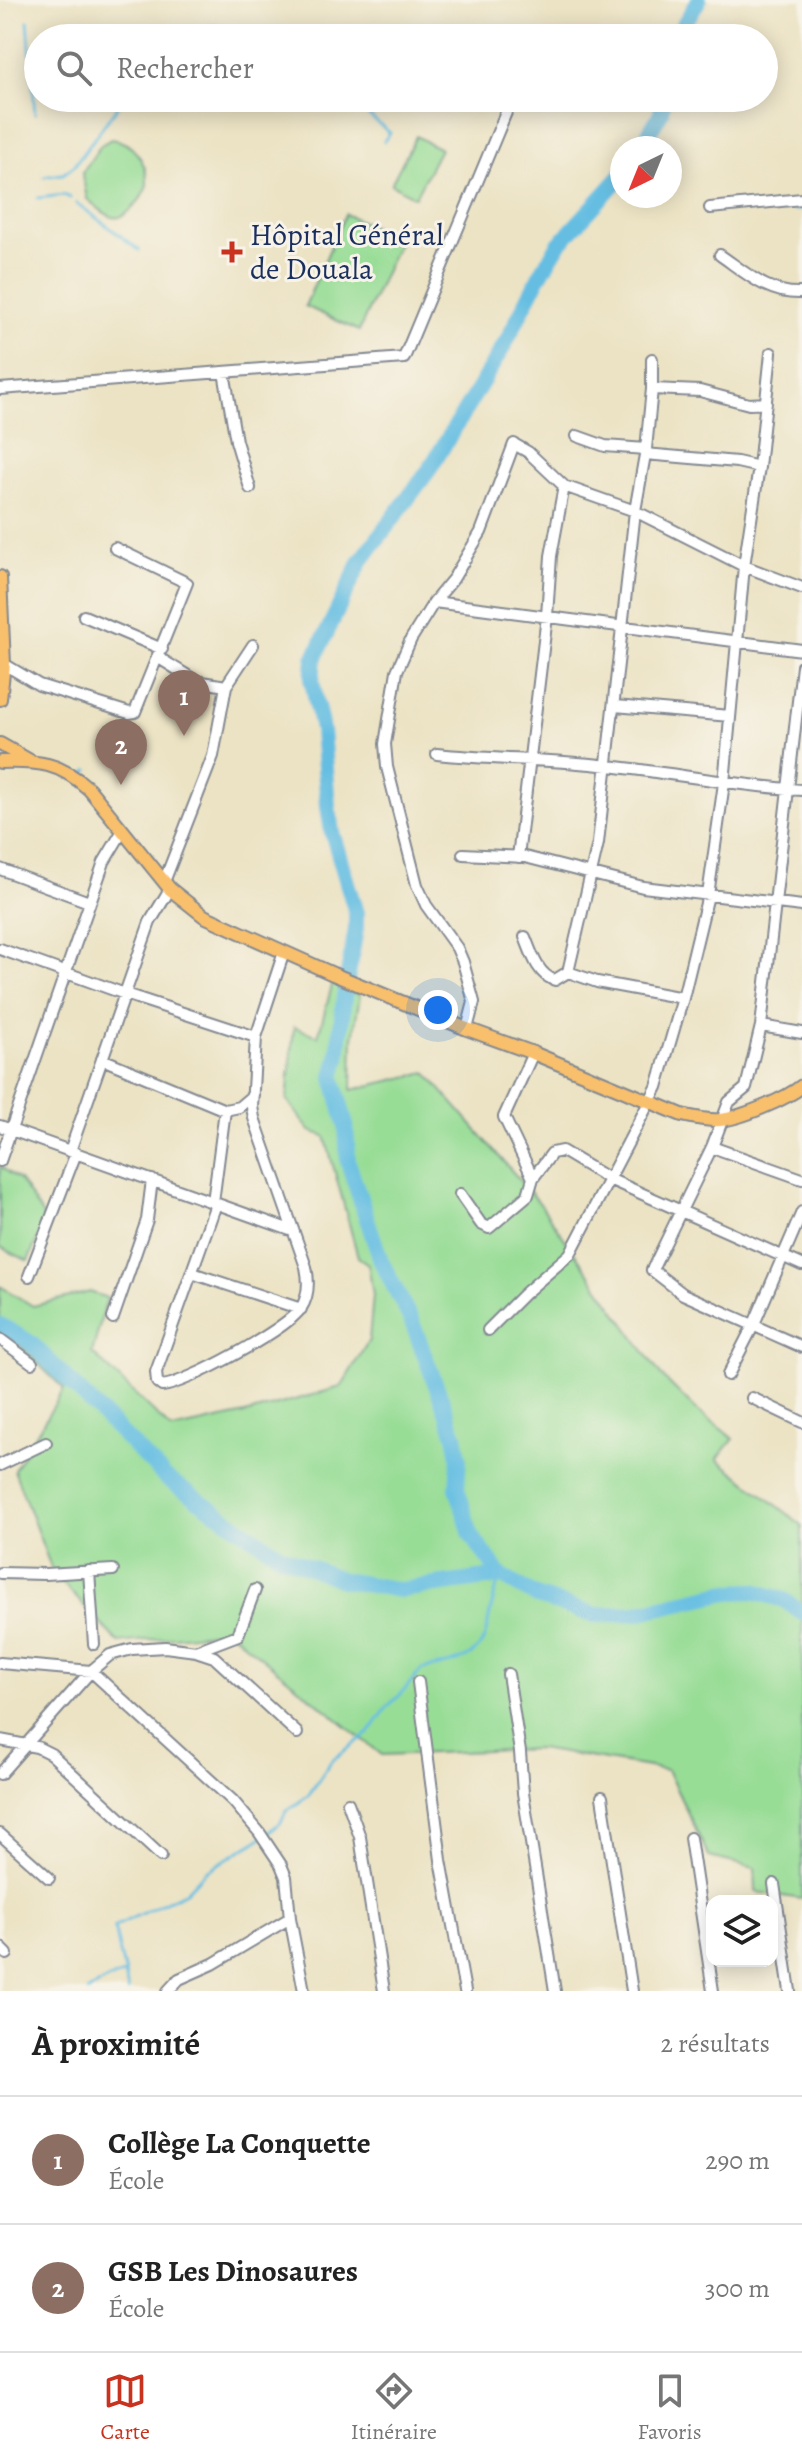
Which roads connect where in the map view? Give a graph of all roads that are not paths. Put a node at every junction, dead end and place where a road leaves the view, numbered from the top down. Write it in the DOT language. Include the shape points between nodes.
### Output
graph roads {
  1 [pos="506,112"];
  2 [pos="802,199"];
  3 [pos="710,208"];
  4 [pos="720,255"];
  5 [pos="802,293"];
  6 [pos="771,353"];
  7 [pos="652,359"];
  8 [pos="224,372"];
  9 [pos="0,389"];
  10 [pos="652,389"];
  11 [pos="766,403"];
  12 [pos="577,436"];
  13 [pos="646,452"];
  14 [pos="759,467"];
  15 [pos="564,486"];
  16 [pos="250,488"];
  17 [pos="635,511"];
  18 [pos="115,548"];
  19 [pos="744,566"];
  20 [pos="0,580"];
  21 [pos="802,588"];
  22 [pos="434,602"];
  23 [pos="84,616"];
  24 [pos="547,616"];
  25 [pos="624,626"];
  26 [pos="737,644"];
  27 [pos="253,645"];
  28 [pos="802,650"];
  29 [pos="161,653"];
  30 [pos="4,664"];
  31 [pos="802,666"];
  32 [pos="0,680"];
  33 [pos="226,686"];
  34 [pos="0,699"];
  35 [pos="615,706"];
  36 [pos="730,716"];
  37 [pos="0,744"];
  38 [pos="437,754"];
  39 [pos="531,759"];
  40 [pos="30,761"];
  41 [pos="0,762"];
  42 [pos="608,766"];
  43 [pos="724,783"];
  44 [pos="788,789"];
  45 [pos="802,790"];
  46 [pos="122,832"];
  47 [pos="463,854"];
  48 [pos="518,857"];
  49 [pos="0,869"];
  50 [pos="591,873"];
  51 [pos="167,886"];
  52 [pos="708,895"];
  53 [pos="89,902"];
  54 [pos="775,904"];
  55 [pos="802,906"];
  56 [pos="525,937"];
  57 [pos="0,949"];
  58 [pos="284,952"];
  59 [pos="65,971"];
  60 [pos="568,972"];
  61 [pos="125,994"];
  62 [pos="683,998"];
  63 [pos="761,1026"];
  64 [pos="467,1029"];
  65 [pos="802,1033"];
  66 [pos="256,1037"];
  67 [pos="533,1053"];
  68 [pos="102,1059"];
  69 [pos="802,1086"];
  70 [pos="253,1095"];
  71 [pos="796,1097"];
  72 [pos="650,1103"];
  73 [pos="225,1110"];
  74 [pos="722,1120"];
  75 [pos="0,1126"];
  76 [pos="12,1130"];
  77 [pos="712,1147"];
  78 [pos="73,1152"];
  79 [pos="0,1161"];
  80 [pos="533,1178"];
  81 [pos="609,1179"];
  82 [pos="802,1179"];
  83 [pos="152,1180"];
  84 [pos="460,1194"];
  85 [pos="214,1203"];
  86 [pos="679,1211"];
  87 [pos="802,1212"];
  88 [pos="293,1231"];
  89 [pos="784,1255"];
  90 [pos="802,1265"];
  91 [pos="192,1273"];
  92 [pos="29,1276"];
  93 [pos="301,1309"];
  94 [pos="113,1318"];
  95 [pos="754,1324"];
  96 [pos="488,1330"];
  97 [pos="0,1339"];
  98 [pos="802,1347"];
  99 [pos="32,1363"];
  100 [pos="728,1375"];
  101 [pos="752,1398"];
  102 [pos="802,1422"];
  103 [pos="46,1443"];
  104 [pos="0,1465"];
  105 [pos="113,1570"];
  106 [pos="89,1571"];
  107 [pos="0,1573"];
  108 [pos="255,1590"];
  109 [pos="94,1644"];
  110 [pos="196,1651"];
  111 [pos="0,1663"];
  112 [pos="91,1671"];
  113 [pos="508,1674"];
  114 [pos="418,1682"];
  115 [pos="297,1733"];
  116 [pos="0,1740"];
  117 [pos="27,1746"];
  118 [pos="0,1774"];
  119 [pos="602,1797"];
  120 [pos="348,1803"];
  121 [pos="0,1834"];
  122 [pos="690,1838"];
  123 [pos="161,1856"];
  124 [pos="49,1878"];
  125 [pos="774,1884"];
  126 [pos="290,1918"];
  127 [pos="168,1991"];
  128 [pos="304,1991"];
  129 [pos="384,1991"];
  130 [pos="465,1991"];
  131 [pos="555,1991"];
  132 [pos="632,1991"];
  133 [pos="713,1991"];
  134 [pos="790,1991"];
  1 -- 8 [label="street" via="404,358"];
  2 -- 3 [label="street"];
  4 -- 5 [label="street" via="769,289"];
  6 -- 11 [label="street"];
  7 -- 10 [label="street"];
  8 -- 9 [label="street"];
  8 -- 16 [label="street"];
  10 -- 11 [label="street"];
  10 -- 13 [label="street"];
  11 -- 14 [label="street"];
  12 -- 13 [label="street"];
  13 -- 14 [label="street"];
  13 -- 17 [label="street"];
  14 -- 19 [label="street"];
  15 -- 17 [label="street"];
  15 -- 22 [label="street" via="528,452 512,445 481,532"];
  15 -- 24 [label="street"];
  17 -- 19 [label="street"];
  17 -- 25 [label="street"];
  18 -- 29 [label="street" via="187,583"];
  19 -- 21 [label="street"];
  19 -- 26 [label="street"];
  20 -- 30 [label="main road"];
  22 -- 24 [label="street"];
  22 -- 64 [label="street" via="397,671 385,744 417,885 463,962 474,1002"];
  23 -- 29 [label="street"];
  24 -- 25 [label="street"];
  24 -- 39 [label="street"];
  25 -- 26 [label="street"];
  25 -- 35 [label="street"];
  26 -- 28 [label="street"];
  26 -- 36 [label="street"];
  27 -- 33 [label="street"];
  29 -- 30 [label="street" via="137,708 129,713 39,685"];
  29 -- 33 [label="street" via="196,681"];
  30 -- 32 [label="main road"];
  31 -- 44 [label="street"];
  32 -- 34 [label="main road"];
  33 -- 51 [label="street" via="213,756"];
  35 -- 36 [label="street"];
  35 -- 42 [label="street"];
  36 -- 43 [label="street"];
  37 -- 40 [label="main road"];
  38 -- 39 [label="street"];
  39 -- 42 [label="street"];
  39 -- 48 [label="street"];
  40 -- 41 [label="main road"];
  40 -- 46 [label="main road" via="75,776"];
  42 -- 43 [label="street"];
  42 -- 50 [label="street"];
  43 -- 44 [label="street"];
  43 -- 52 [label="street"];
  44 -- 45 [label="street"];
  44 -- 54 [label="street"];
  46 -- 51 [label="main road"];
  46 -- 53 [label="street"];
  47 -- 48 [label="street"];
  48 -- 50 [label="street"];
  49 -- 53 [label="street"];
  50 -- 52 [label="street" via="643,887"];
  50 -- 60 [label="street"];
  51 -- 58 [label="main road" via="204,916"];
  51 -- 61 [label="street"];
  52 -- 54 [label="street"];
  52 -- 62 [label="street"];
  53 -- 59 [label="street"];
  54 -- 55 [label="street"];
  54 -- 63 [label="street"];
  56 -- 60 [label="street" via="546,977 555,980"];
  57 -- 59 [label="street"];
  58 -- 64 [label="main road"];
  58 -- 66 [label="street"];
  59 -- 61 [label="street"];
  59 -- 76 [label="street"];
  60 -- 62 [label="street"];
  61 -- 66 [label="street"];
  61 -- 68 [label="street"];
  62 -- 72 [label="street"];
  63 -- 65 [label="street"];
  63 -- 74 [label="street" via="746,1088 730,1100"];
  64 -- 67 [label="main road"];
  66 -- 70 [label="street"];
  67 -- 72 [label="main road"];
  67 -- 80 [label="street" via="504,1117"];
  68 -- 73 [label="street"];
  68 -- 78 [label="street"];
  69 -- 71 [label="main road"];
  70 -- 73 [label="street"];
  70 -- 88 [label="street" via="258,1134"];
  71 -- 74 [label="main road"];
  72 -- 74 [label="main road" via="682,1115"];
  72 -- 81 [label="street"];
  73 -- 85 [label="street"];
  74 -- 77 [label="street"];
  75 -- 76 [label="street"];
  76 -- 78 [label="street"];
  76 -- 79 [label="street"];
  77 -- 82 [label="street"];
  77 -- 86 [label="street"];
  78 -- 83 [label="street"];
  78 -- 92 [label="street"];
  80 -- 81 [label="street" via="556,1150"];
  80 -- 84 [label="street" via="528,1195 489,1228"];
  81 -- 86 [label="street"];
  81 -- 96 [label="street" via="570,1254"];
  83 -- 85 [label="street"];
  83 -- 94 [label="street" via="147,1220"];
  85 -- 88 [label="street"];
  85 -- 91 [label="street"];
  86 -- 89 [label="street"];
  86 -- 95 [label="street" via="652,1270 683,1294"];
  87 -- 89 [label="street"];
  88 -- 93 [label="street" via="308,1277"];
  89 -- 90 [label="street"];
  89 -- 95 [label="street"];
  91 -- 93 [label="street"];
  91 -- 93 [label="street" via="156,1372 162,1386 278,1330"];
  95 -- 98 [label="street"];
  95 -- 100 [label="street"];
  97 -- 99 [label="street"];
  101 -- 102 [label="street"];
  103 -- 104 [label="street"];
  105 -- 106 [label="street"];
  106 -- 107 [label="street"];
  106 -- 109 [label="street"];
  108 -- 110 [label="street" via="238,1635"];
  110 -- 112 [label="street" via="132,1649 110,1655"];
  110 -- 115 [label="street" via="214,1657"];
  111 -- 112 [label="street"];
  112 -- 117 [label="street"];
  112 -- 126 [label="street" via="233,1801 259,1832 286,1877"];
  113 -- 131 [label="street"];
  114 -- 130 [label="street" via="441,1860"];
  116 -- 117 [label="street"];
  117 -- 118 [label="street"];
  117 -- 123 [label="street" via="51,1754"];
  119 -- 132 [label="street"];
  120 -- 129 [label="street" via="360,1837"];
  121 -- 124 [label="street"];
  122 -- 133 [label="street"];
  125 -- 134 [label="street"];
  126 -- 127 [label="street" via="179,1979"];
  126 -- 128 [label="street"];
}
